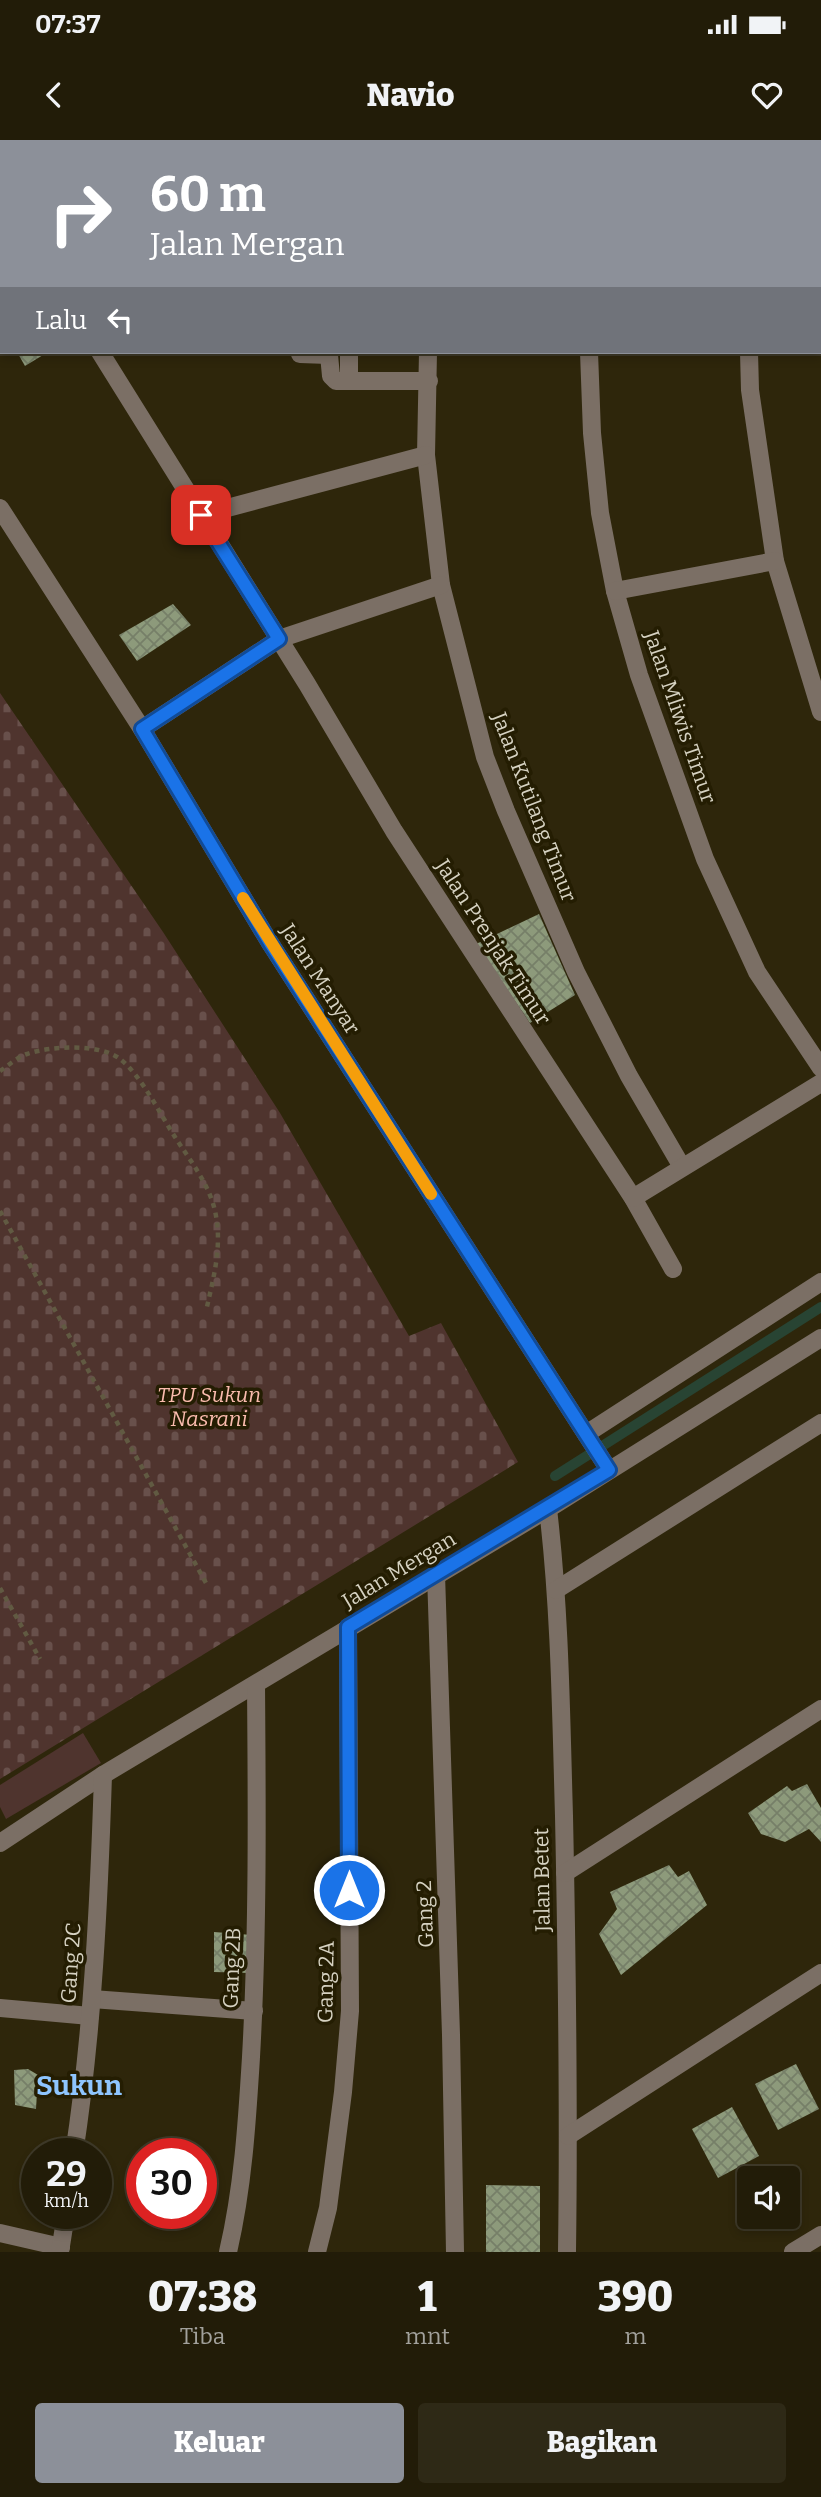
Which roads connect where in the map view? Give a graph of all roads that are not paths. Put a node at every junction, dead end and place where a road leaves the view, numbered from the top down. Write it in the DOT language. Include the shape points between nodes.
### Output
graph roads {
  1 [pos="101,354"];
  2 [pos="300,354"];
  3 [pos="349,354"];
  4 [pos="428,354"];
  5 [pos="589,354"];
  6 [pos="749,354"];
  7 [pos="349,381"];
  8 [pos="429,381"];
  9 [pos="426,455"];
  10 [pos="0,508"];
  11 [pos="201,515"];
  12 [pos="775,561"];
  13 [pos="441,585"];
  14 [pos="615,591"];
  15 [pos="279,639"];
  16 [pos="821,712"];
  17 [pos="142,729"];
  18 [pos="821,1068"];
  19 [pos="821,1083"];
  20 [pos="682,1167"];
  21 [pos="633,1198"];
  22 [pos="673,1269"];
  23 [pos="821,1282"];
  24 [pos="821,1338"];
  25 [pos="821,1423"];
  26 [pos="598,1452"];
  27 [pos="548,1508"];
  28 [pos="436,1574"];
  29 [pos="556,1590"];
  30 [pos="348,1627"];
  31 [pos="256,1684"];
  32 [pos="821,1709"];
  33 [pos="103,1775"];
  34 [pos="0,1843"];
  35 [pos="565,1873"];
  36 [pos="821,1973"];
  37 [pos="91,2007"];
  38 [pos="0,2008"];
  39 [pos="254,2011"];
  40 [pos="569,2136"];
  41 [pos="76,2138"];
  42 [pos="64,2229"];
  43 [pos="0,2233"];
  44 [pos="821,2235"];
  45 [pos="61,2249"];
  46 [pos="228,2252"];
  47 [pos="317,2252"];
  48 [pos="455,2252"];
  49 [pos="567,2252"];
  50 [pos="793,2252"];
  1 -- 11 [label="street, Jalan Prenjak Timur"];
  2 -- 7 [label="street" via="329,355 333,380"];
  3 -- 7 [label="street"];
  4 -- 8 [label="street, Jalan Kutilang Timur"];
  5 -- 14 [label="street, Jalan Mliwis Timur" via="600,513"];
  6 -- 12 [label="street" via="750,390"];
  7 -- 8 [label="street"];
  8 -- 9 [label="street, Jalan Kutilang Timur"];
  9 -- 11 [label="street"];
  9 -- 13 [label="street, Jalan Kutilang Timur"];
  10 -- 17 [label="street, Jalan Manyar"];
  11 -- 15 [label="street, Jalan Prenjak Timur"];
  12 -- 14 [label="street"];
  12 -- 16 [label="street"];
  13 -- 15 [label="street"];
  13 -- 20 [label="street, Jalan Kutilang Timur" via="485,757 506,811 576,972"];
  14 -- 18 [label="street, Jalan Mliwis Timur" via="639,675 705,859 757,972"];
  15 -- 17 [label="street"];
  15 -- 21 [label="street, Jalan Prenjak Timur" via="394,831"];
  17 -- 26 [label="street, Jalan Manyar" via="270,943"];
  19 -- 20 [label="street"];
  20 -- 21 [label="street"];
  21 -- 22 [label="street, Jalan Prenjak Timur"];
  23 -- 26 [label="street"];
  24 -- 26 [label="street, Jalan Mergan"];
  25 -- 29 [label="street"];
  26 -- 27 [label="street, Jalan Mergan"];
  27 -- 28 [label="street, Jalan Mergan"];
  27 -- 29 [label="street, Jalan Betet"];
  28 -- 30 [label="street, Jalan Mergan"];
  28 -- 48 [label="street, Gang 2"];
  29 -- 35 [label="street, Jalan Betet"];
  30 -- 31 [label="street, Jalan Mergan"];
  30 -- 47 [label="street, Gang 2A" via="350,2011 328,2208"];
  31 -- 33 [label="street, Jalan Mergan"];
  31 -- 39 [label="street, Gang 2B"];
  32 -- 35 [label="street"];
  33 -- 34 [label="street, Jalan Mergan"];
  33 -- 37 [label="street, Gang 2C"];
  35 -- 40 [label="street, Jalan Betet"];
  36 -- 40 [label="street"];
  37 -- 38 [label="street"];
  37 -- 39 [label="street"];
  37 -- 41 [label="street, Gang 2C"];
  39 -- 46 [label="street, Gang 2B" via="247,2124"];
  40 -- 49 [label="street, Jalan Betet"];
  42 -- 45 [label="street"];
  43 -- 45 [label="street"];
  44 -- 50 [label="street"];
}
